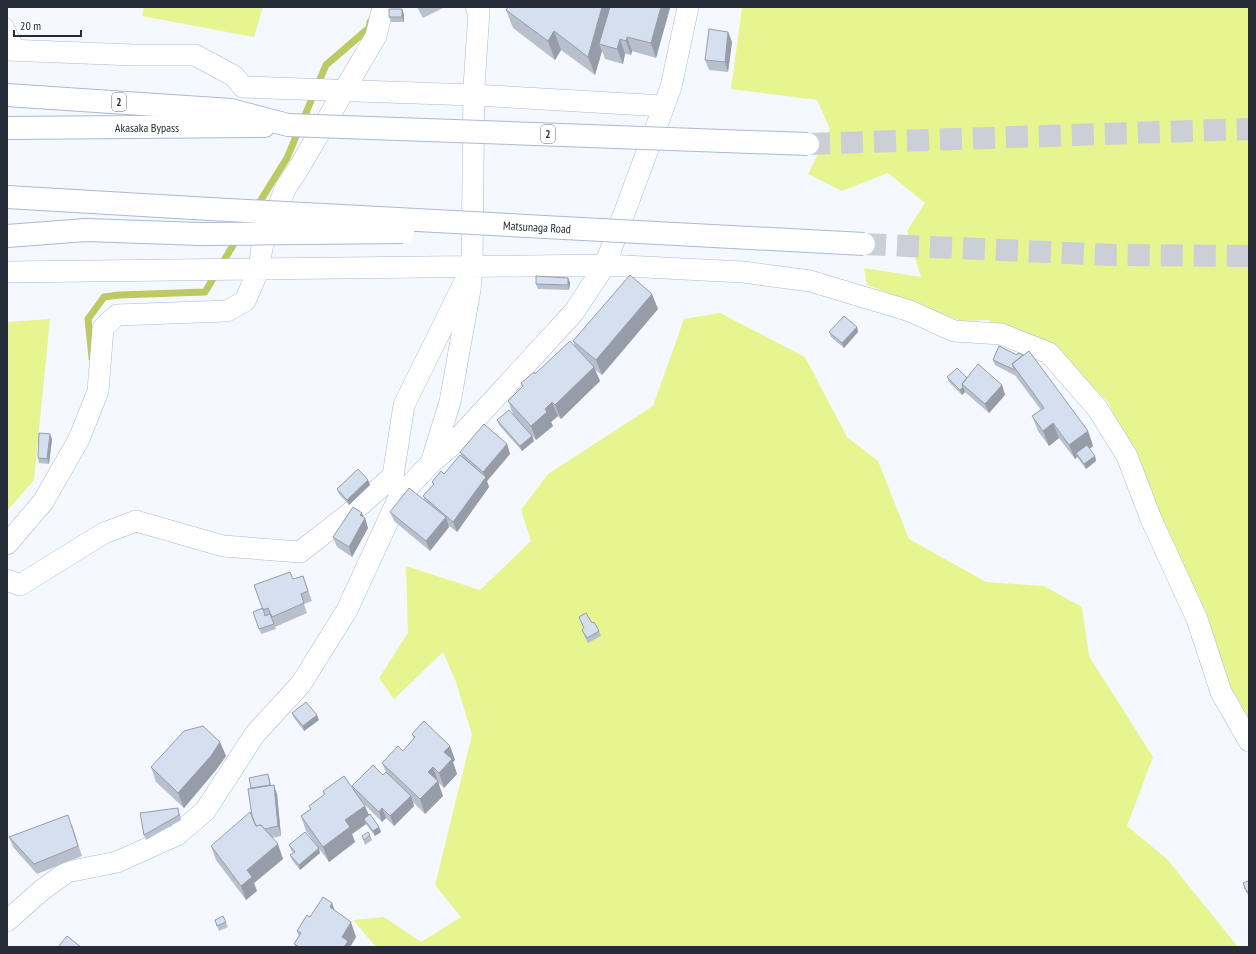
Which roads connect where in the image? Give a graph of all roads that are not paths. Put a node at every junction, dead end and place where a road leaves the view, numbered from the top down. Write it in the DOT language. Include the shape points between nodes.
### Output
graph roads {
  1 [pos="383,7"];
  2 [pos="476,7"];
  3 [pos="688,7"];
  4 [pos="7,24"];
  5 [pos="14,50"];
  6 [pos="335,91"];
  7 [pos="7,95"];
  8 [pos="474,95"];
  9 [pos="664,106"];
  10 [pos="231,118"];
  11 [pos="7,128"];
  12 [pos="808,144"];
  13 [pos="7,197"];
  14 [pos="568,228"];
  15 [pos="7,236"];
  16 [pos="864,244"];
  17 [pos="605,265"];
  18 [pos="472,267"];
  19 [pos="259,268"];
  20 [pos="7,272"];
  21 [pos="431,463"];
  22 [pos="7,544"];
  23 [pos="7,580"];
  24 [pos="1249,741"];
  25 [pos="7,921"];
  1 -- 6 [label="street" via="376,36"];
  2 -- 8 [label="street" via="479,11"];
  3 -- 9 [label="street" via="671,87"];
  4 -- 5 [label="lane"];
  5 -- 6 [label="street" via="195,55 234,76 243,87"];
  6 -- 8 [label="street"];
  6 -- 19 [label="street" via="297,171 286,187 262,247"];
  7 -- 10 [label="highway, 2"];
  8 -- 9 [label="street"];
  8 -- 18 [label="street"];
  9 -- 17 [label="street"];
  10 -- 11 [label="highway, Akasaka Bypass / 2"];
  10 -- 12 [label="highway, Akasaka Bypass / 2, bridge" via="288,125"];
  13 -- 14 [label="highway, Matsunaga Road, bridge"];
  14 -- 15 [label="highway, bridge" via="200,234 86,230"];
  14 -- 16 [label="highway, Matsunaga Road, bridge"];
  17 -- 18 [label="street"];
  17 -- 21 [label="street" via="574,312 451,446"];
  17 -- 24 [label="street" via="743,272 810,281 910,311 954,331 1001,334 1049,353 1097,408 1127,456 1151,519 1197,619 1221,692"];
  18 -- 19 [label="street"];
  18 -- 21 [label="street" via="450,402"];
  18 -- 23 [label="street" via="404,405 393,476 300,552 223,546 136,521 104,533 20,585"];
  19 -- 20 [label="street"];
  19 -- 22 [label="street" via="245,302 227,311 117,315 103,328 98,391 79,439 43,502"];
  21 -- 25 [label="street" via="399,497 347,610 301,684 255,734 205,812 177,834 117,862 67,872"];
}
